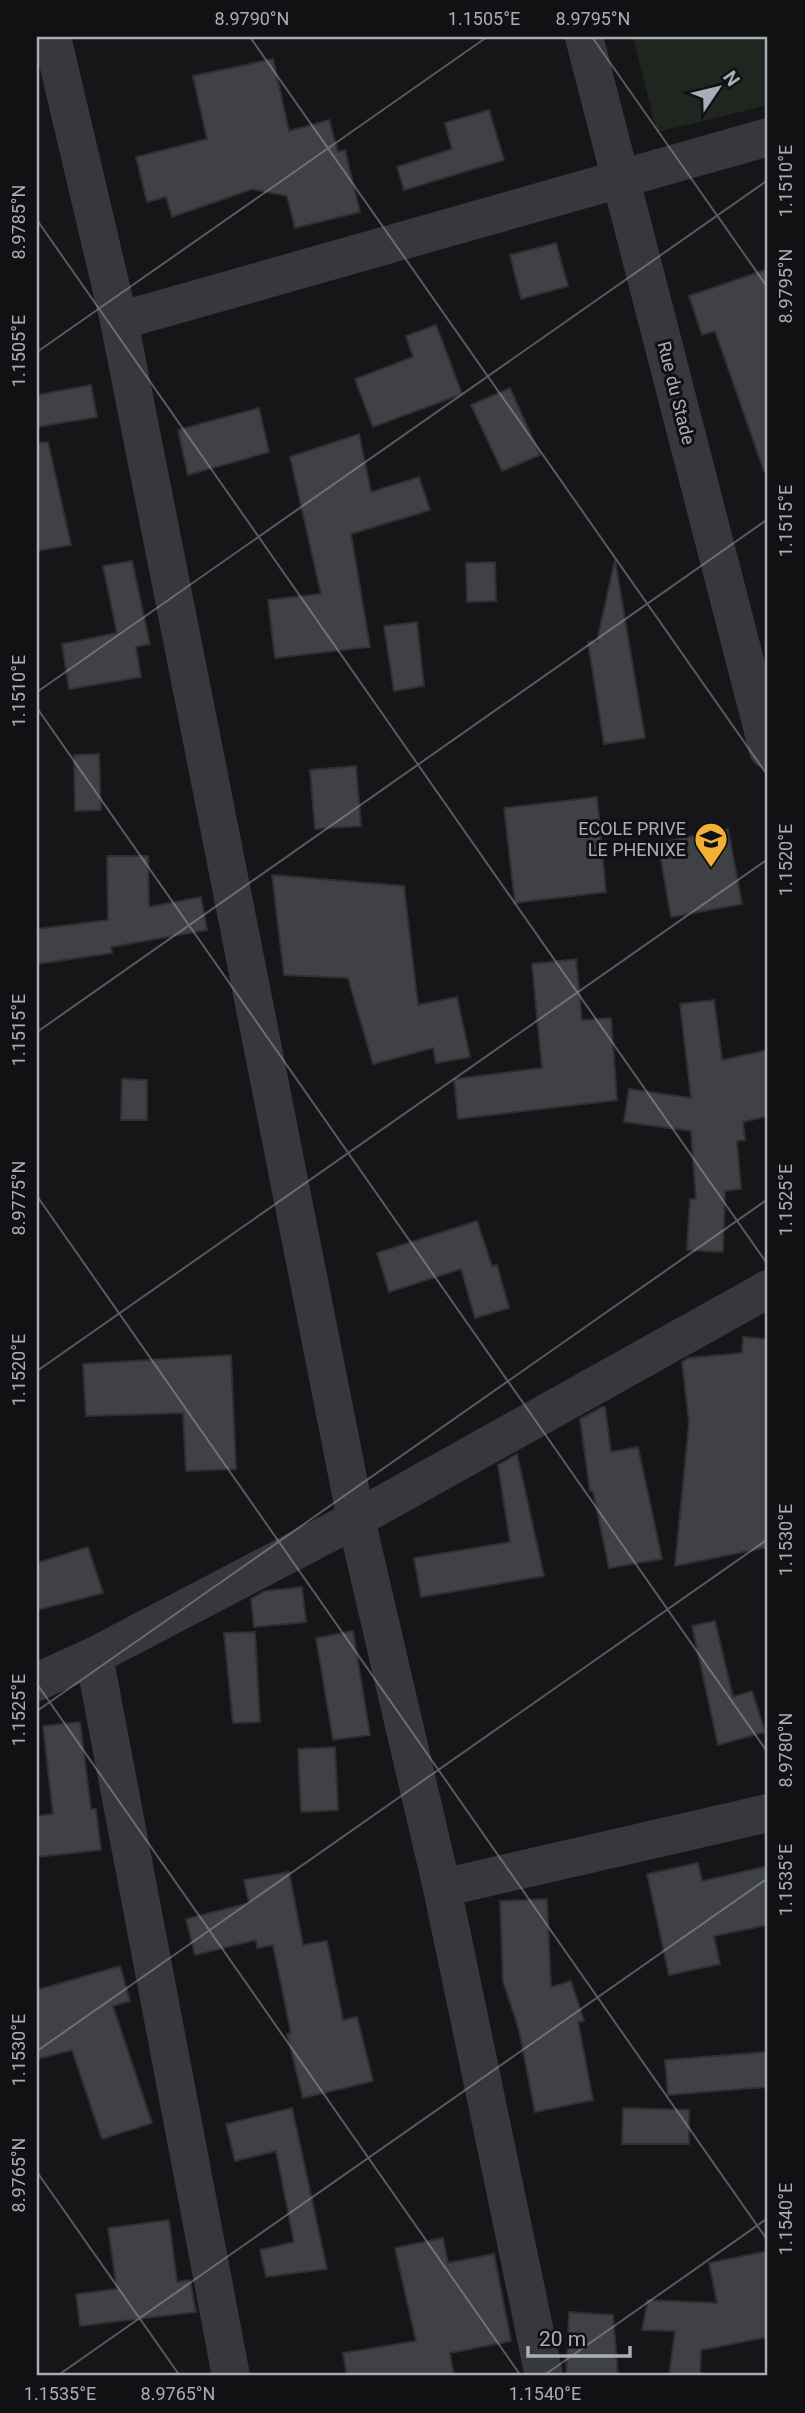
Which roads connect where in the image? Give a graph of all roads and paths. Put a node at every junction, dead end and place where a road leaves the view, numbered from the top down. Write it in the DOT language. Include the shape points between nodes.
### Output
graph roads {
  1 [pos="52,37"];
  2 [pos="584,37"];
  3 [pos="768,137"];
  4 [pos="621,179"];
  5 [pos="119,321"];
  6 [pos="768,750"];
  7 [pos="768,1289"];
  8 [pos="356,1519"];
  9 [pos="94,1656"];
  10 [pos="37,1682"];
  11 [pos="768,1813"];
  12 [pos="442,1888"];
  13 [pos="231,2376"];
  14 [pos="544,2376"];
  1 -- 5 [label="street"];
  2 -- 4 [label="street, Rue du Stade"];
  3 -- 4 [label="street"];
  4 -- 5 [label="street"];
  4 -- 6 [label="street, Rue du Stade"];
  5 -- 8 [label="street"];
  7 -- 8 [label="street"];
  8 -- 9 [label="street"];
  8 -- 12 [label="street"];
  9 -- 10 [label="street"];
  9 -- 13 [label="street"];
  11 -- 12 [label="street"];
  12 -- 14 [label="street"];
}
